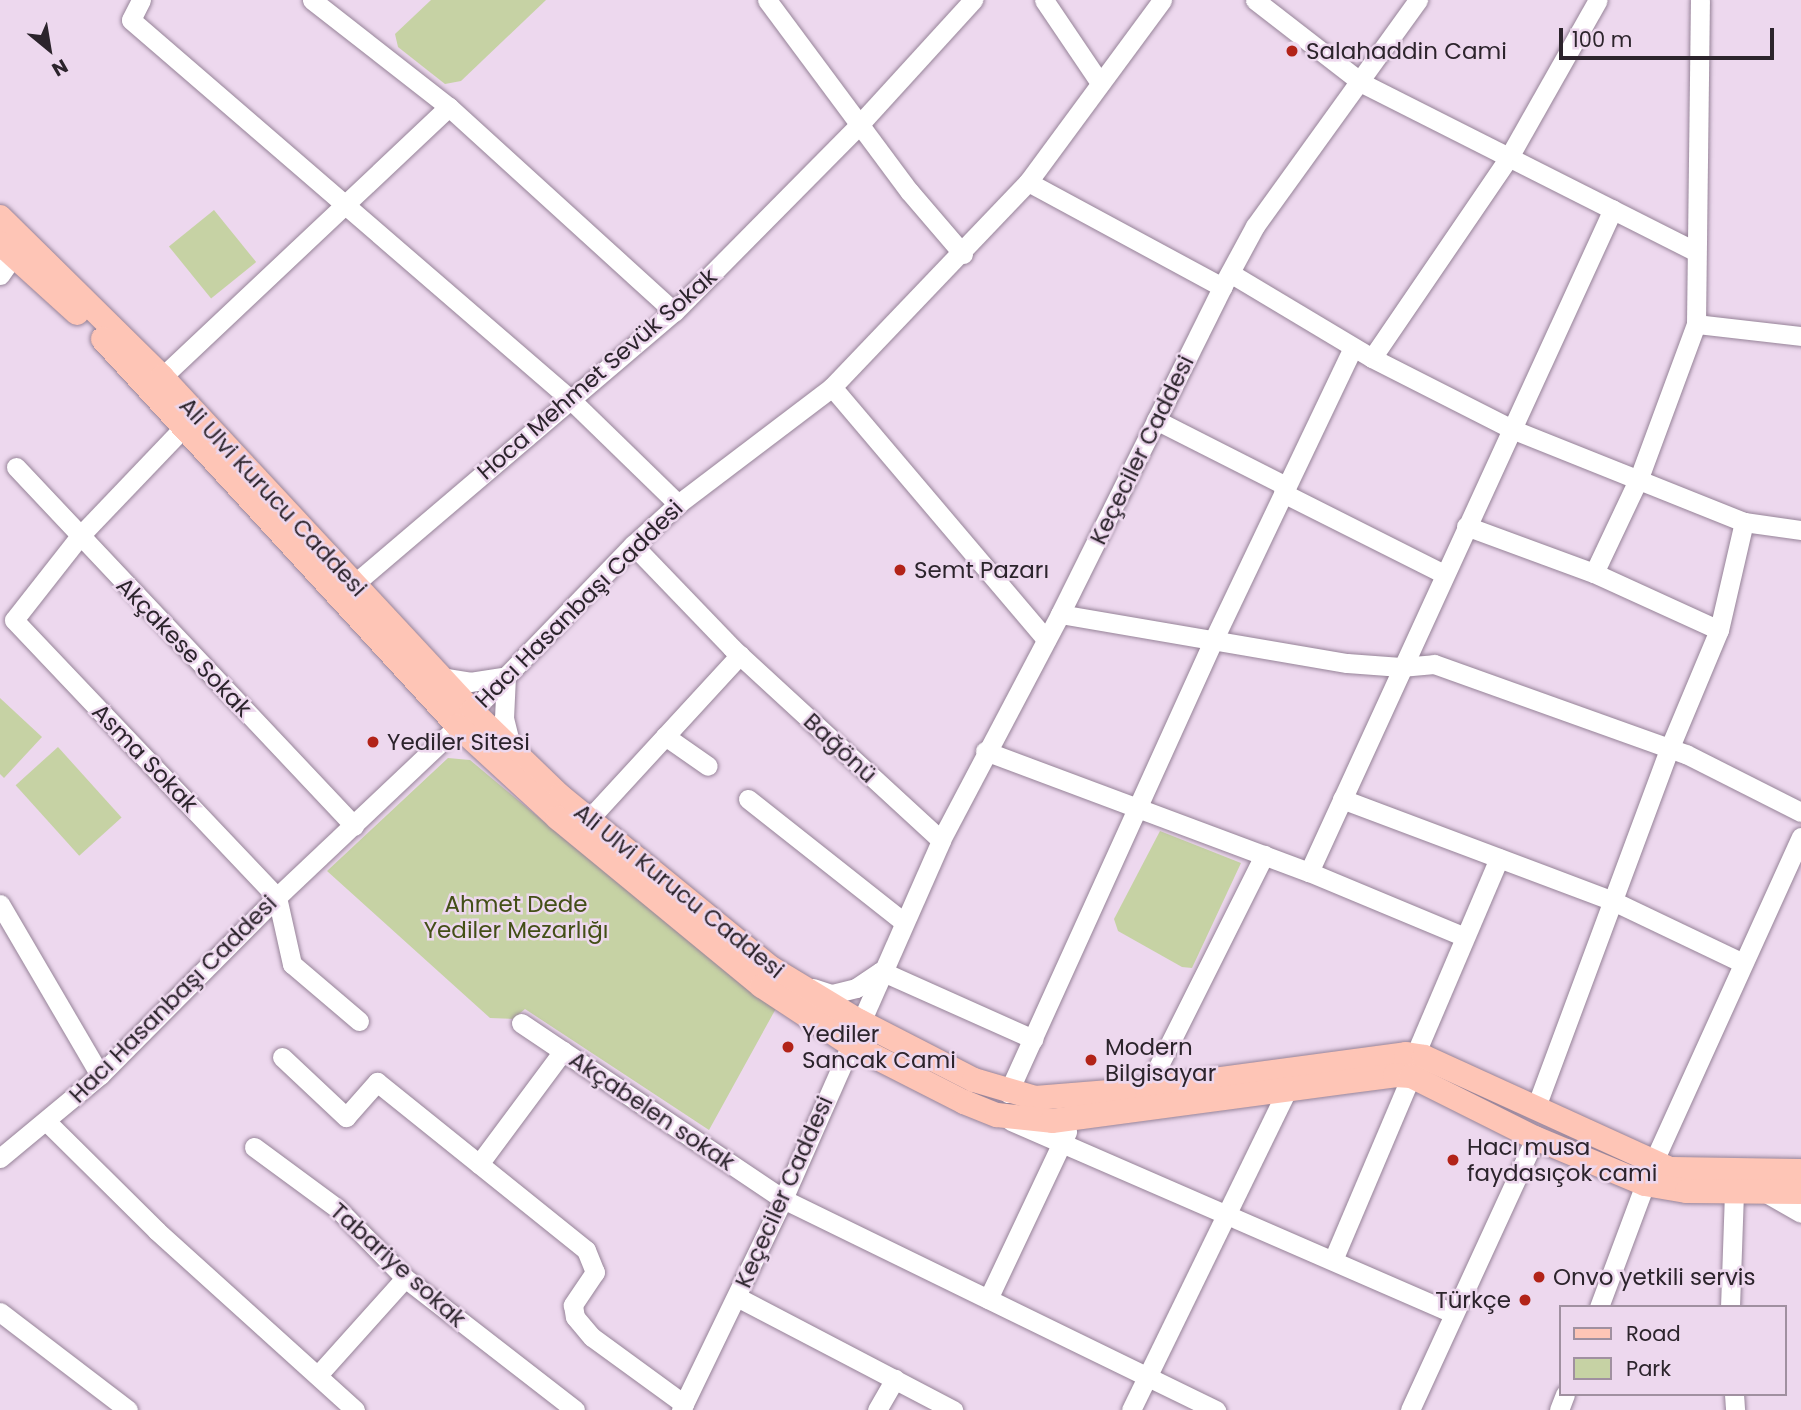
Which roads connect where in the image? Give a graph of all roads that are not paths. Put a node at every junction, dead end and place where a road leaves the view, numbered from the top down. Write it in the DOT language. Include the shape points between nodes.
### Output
graph roads {
  1 [pos="141,0"];
  2 [pos="312,0"];
  3 [pos="767,0"];
  4 [pos="973,0"];
  5 [pos="1044,0"];
  6 [pos="1163,0"];
  7 [pos="1255,0"];
  8 [pos="1418,0"];
  9 [pos="1598,0"];
  10 [pos="1700,0"];
  11 [pos="1100,83"];
  12 [pos="1362,83"];
  13 [pos="449,107"];
  14 [pos="858,126"];
  15 [pos="1508,157"];
  16 [pos="1028,182"];
  17 [pos="343,203"];
  18 [pos="1613,209"];
  19 [pos="0,217"];
  20 [pos="1694,251"];
  21 [pos="963,254"];
  22 [pos="5,258"];
  23 [pos="1226,280"];
  24 [pos="674,313"];
  25 [pos="1696,324"];
  26 [pos="1801,336"];
  27 [pos="1353,348"];
  28 [pos="1371,358"];
  29 [pos="162,377"];
  30 [pos="832,387"];
  31 [pos="570,399"];
  32 [pos="1156,420"];
  33 [pos="183,428"];
  34 [pos="1514,430"];
  35 [pos="16,467"];
  36 [pos="1639,478"];
  37 [pos="1285,490"];
  38 [pos="678,503"];
  39 [pos="1744,522"];
  40 [pos="1466,526"];
  41 [pos="1801,530"];
  42 [pos="79,537"];
  43 [pos="633,545"];
  44 [pos="1594,573"];
  45 [pos="1444,574"];
  46 [pos="354,584"];
  47 [pos="1060,614"];
  48 [pos="1719,630"];
  49 [pos="1046,639"];
  50 [pos="1212,643"];
  51 [pos="740,655"];
  52 [pos="1401,667"];
  53 [pos="506,676"];
  54 [pos="440,677"];
  55 [pos="465,719"];
  56 [pos="665,736"];
  57 [pos="1670,747"];
  58 [pos="513,751"];
  59 [pos="985,751"];
  60 [pos="708,766"];
  61 [pos="748,799"];
  62 [pos="1342,799"];
  63 [pos="1137,806"];
  64 [pos="1801,812"];
  65 [pos="589,819"];
  66 [pos="354,826"];
  67 [pos="1801,837"];
  68 [pos="941,839"];
  69 [pos="1264,855"];
  70 [pos="1499,858"];
  71 [pos="1309,872"];
  72 [pos="277,897"];
  73 [pos="1614,901"];
  74 [pos="0,904"];
  75 [pos="904,922"];
  76 [pos="1463,936"];
  77 [pos="1743,964"];
  78 [pos="881,971"];
  79 [pos="797,984"];
  80 [pos="359,1021"];
  81 [pos="521,1023"];
  82 [pos="854,1032"];
  83 [pos="1033,1038"];
  84 [pos="564,1051"];
  85 [pos="282,1057"];
  86 [pos="1413,1066"];
  87 [pos="100,1075"];
  88 [pos="1147,1089"];
  89 [pos="1287,1090"];
  90 [pos="1003,1104"];
  91 [pos="1536,1107"];
  92 [pos="1073,1118"];
  93 [pos="47,1122"];
  94 [pos="1535,1138"];
  95 [pos="1062,1143"];
  96 [pos="254,1147"];
  97 [pos="0,1158"];
  98 [pos="1801,1161"];
  99 [pos="479,1164"];
  100 [pos="1789,1170"];
  101 [pos="1649,1174"];
  102 [pos="1734,1192"];
  103 [pos="1762,1192"];
  104 [pos="1801,1192"];
  105 [pos="783,1199"];
  106 [pos="1801,1213"];
  107 [pos="1226,1214"];
  108 [pos="1333,1260"];
  109 [pos="405,1278"];
  110 [pos="737,1297"];
  111 [pos="988,1298"];
  112 [pos="1600,1305"];
  113 [pos="1730,1305"];
  114 [pos="0,1312"];
  115 [pos="1454,1313"];
  116 [pos="318,1375"];
  117 [pos="1147,1376"];
  118 [pos="895,1380"];
  119 [pos="683,1407"];
  120 [pos="128,1410"];
  121 [pos="355,1410"];
  122 [pos="575,1410"];
  123 [pos="877,1410"];
  124 [pos="953,1410"];
  125 [pos="1131,1410"];
  126 [pos="1216,1410"];
  127 [pos="1410,1410"];
  1 -- 17 [label="street" via="131,20"];
  2 -- 13 [label="street"];
  3 -- 14 [label="street"];
  4 -- 14 [label="street, Hoca Mehmet Sevük Sokak"];
  5 -- 11 [label="street"];
  6 -- 11 [label="street, Hacı Hasanbaşı Caddesi"];
  7 -- 12 [label="street"];
  8 -- 12 [label="street, Keçeciler Caddesi"];
  9 -- 15 [label="street"];
  10 -- 20 [label="street"];
  11 -- 16 [label="street, Hacı Hasanbaşı Caddesi"];
  12 -- 15 [label="street"];
  12 -- 23 [label="street, Keçeciler Caddesi" via="1255,226"];
  13 -- 17 [label="street"];
  13 -- 24 [label="street"];
  14 -- 21 [label="street"];
  14 -- 24 [label="street, Hoca Mehmet Sevük Sokak"];
  15 -- 18 [label="street"];
  15 -- 28 [label="street"];
  16 -- 21 [label="street, Hacı Hasanbaşı Caddesi"];
  16 -- 23 [label="street"];
  17 -- 29 [label="street"];
  17 -- 31 [label="street"];
  18 -- 20 [label="street"];
  18 -- 34 [label="street"];
  19 -- 29 [label="main road, Ali Ulvi Kurucu Caddesi"];
  20 -- 25 [label="street"];
  21 -- 30 [label="street, Hacı Hasanbaşı Caddesi"];
  22 -- 33 [label="main road, Ali Ulvi Kurucu Caddesi" via="89,324"];
  23 -- 27 [label="street"];
  23 -- 32 [label="street, Keçeciler Caddesi"];
  24 -- 31 [label="street, Hoca Mehmet Sevük Sokak"];
  25 -- 26 [label="street"];
  25 -- 36 [label="street"];
  27 -- 28 [label="street"];
  27 -- 37 [label="street"];
  28 -- 34 [label="street"];
  29 -- 46 [label="main road, Ali Ulvi Kurucu Caddesi"];
  30 -- 38 [label="street, Hacı Hasanbaşı Caddesi"];
  30 -- 49 [label="street"];
  31 -- 38 [label="street"];
  31 -- 46 [label="street, Hoca Mehmet Sevük Sokak"];
  32 -- 37 [label="street"];
  32 -- 47 [label="street, Keçeciler Caddesi"];
  33 -- 42 [label="street"];
  33 -- 55 [label="main road, Ali Ulvi Kurucu Caddesi"];
  34 -- 36 [label="street"];
  34 -- 40 [label="street"];
  35 -- 42 [label="street, Akçakese Sokak"];
  36 -- 39 [label="street"];
  36 -- 44 [label="street"];
  37 -- 45 [label="street"];
  37 -- 50 [label="street"];
  38 -- 43 [label="street, Hacı Hasanbaşı Caddesi"];
  39 -- 41 [label="street"];
  39 -- 48 [label="street"];
  40 -- 44 [label="street"];
  40 -- 45 [label="street"];
  42 -- 66 [label="street, Akçakese Sokak"];
  42 -- 72 [label="street, Asma Sokak" via="14,620"];
  43 -- 51 [label="street, Bağönü"];
  43 -- 53 [label="street, Hacı Hasanbaşı Caddesi"];
  44 -- 48 [label="street"];
  45 -- 52 [label="street"];
  46 -- 54 [label="main road, Ali Ulvi Kurucu Caddesi"];
  47 -- 49 [label="street, Keçeciler Caddesi"];
  47 -- 50 [label="street"];
  48 -- 57 [label="street"];
  49 -- 59 [label="street, Keçeciler Caddesi"];
  50 -- 52 [label="street"];
  50 -- 63 [label="street"];
  51 -- 56 [label="street"];
  51 -- 68 [label="street, Bağönü"];
  52 -- 57 [label="street" via="1434,664"];
  52 -- 62 [label="street"];
  53 -- 54 [label="street" via="470,682"];
  53 -- 55 [label="street, Hacı Hasanbaşı Caddesi"];
  53 -- 58 [label="street" via="504,718"];
  54 -- 55 [label="main road, Ali Ulvi Kurucu Caddesi"];
  55 -- 58 [label="main road, Ali Ulvi Kurucu Caddesi"];
  55 -- 66 [label="street, Hacı Hasanbaşı Caddesi"];
  55 -- 82 [label="main road, Ali Ulvi Kurucu Caddesi" via="558,818 762,986"];
  56 -- 60 [label="street"];
  56 -- 65 [label="street"];
  57 -- 64 [label="street"];
  57 -- 73 [label="street"];
  58 -- 65 [label="main road, Ali Ulvi Kurucu Caddesi"];
  59 -- 63 [label="street"];
  59 -- 68 [label="street, Keçeciler Caddesi"];
  61 -- 75 [label="street"];
  62 -- 70 [label="street"];
  62 -- 71 [label="street"];
  63 -- 69 [label="street"];
  63 -- 83 [label="street"];
  65 -- 79 [label="main road, Ali Ulvi Kurucu Caddesi" via="771,968"];
  66 -- 72 [label="street, Hacı Hasanbaşı Caddesi"];
  67 -- 77 [label="street"];
  68 -- 75 [label="street, Keçeciler Caddesi"];
  69 -- 71 [label="street"];
  69 -- 88 [label="street"];
  70 -- 73 [label="street"];
  70 -- 76 [label="street"];
  71 -- 76 [label="street"];
  72 -- 80 [label="street" via="292,964"];
  72 -- 87 [label="street, Hacı Hasanbaşı Caddesi"];
  73 -- 77 [label="street"];
  73 -- 91 [label="street"];
  74 -- 87 [label="street"];
  75 -- 78 [label="street, Keçeciler Caddesi"];
  76 -- 86 [label="street"];
  77 -- 101 [label="street"];
  78 -- 79 [label="street" via="856,988 832,994"];
  78 -- 82 [label="street, Keçeciler Caddesi"];
  78 -- 83 [label="street"];
  79 -- 82 [label="main road, Ali Ulvi Kurucu Caddesi"];
  81 -- 84 [label="street, Akçabelen sokak"];
  82 -- 90 [label="main road, Ali Ulvi Kurucu Caddesi"];
  82 -- 105 [label="street, Keçeciler Caddesi"];
  83 -- 90 [label="street"];
  84 -- 99 [label="street"];
  84 -- 105 [label="street, Akçabelen sokak"];
  85 -- 99 [label="street" via="346,1117 377,1082"];
  86 -- 88 [label="main road, Ali Ulvi Kurucu Caddesi"];
  86 -- 89 [label="main road, Ali Ulvi Kurucu Caddesi"];
  86 -- 91 [label="main road, Ali Ulvi Kurucu Caddesi"];
  86 -- 94 [label="main road, Ali Ulvi Kurucu Caddesi"];
  86 -- 108 [label="street"];
  87 -- 93 [label="street, Hacı Hasanbaşı Caddesi"];
  88 -- 90 [label="main road, Ali Ulvi Kurucu Caddesi"];
  89 -- 92 [label="main road, Ali Ulvi Kurucu Caddesi"];
  89 -- 107 [label="street"];
  90 -- 92 [label="main road, Ali Ulvi Kurucu Caddesi" via="1027,1121"];
  90 -- 95 [label="street"];
  91 -- 101 [label="main road, Ali Ulvi Kurucu Caddesi"];
  92 -- 95 [label="street"];
  93 -- 97 [label="street, Hacı Hasanbaşı Caddesi"];
  93 -- 116 [label="street" via="157,1231"];
  94 -- 101 [label="main road, Ali Ulvi Kurucu Caddesi"];
  94 -- 115 [label="street"];
  95 -- 107 [label="street"];
  95 -- 111 [label="street"];
  96 -- 109 [label="street, Tabariye sokak" via="338,1209"];
  98 -- 100 [label="street"];
  99 -- 119 [label="street" via="586,1250 595,1272 573,1305 575,1317 592,1337"];
  100 -- 101 [label="main road, Ali Ulvi Kurucu Caddesi"];
  101 -- 102 [label="main road, Ali Ulvi Kurucu Caddesi"];
  101 -- 112 [label="street"];
  102 -- 103 [label="main road, Ali Ulvi Kurucu Caddesi"];
  102 -- 113 [label="street"];
  103 -- 104 [label="main road, Ali Ulvi Kurucu Caddesi"];
  103 -- 106 [label="street"];
  105 -- 110 [label="street, Keçeciler Caddesi"];
  105 -- 111 [label="street, Akçabelen sokak"];
  107 -- 108 [label="street"];
  107 -- 117 [label="street"];
  108 -- 115 [label="street"];
  109 -- 116 [label="street"];
  109 -- 122 [label="street, Tabariye sokak"];
  110 -- 118 [label="street"];
  110 -- 119 [label="street, Keçeciler Caddesi"];
  111 -- 117 [label="street, Akçabelen sokak"];
  114 -- 120 [label="street"];
  115 -- 127 [label="street"];
  116 -- 121 [label="street"];
  117 -- 125 [label="street"];
  117 -- 126 [label="street, Akçabelen sokak"];
  118 -- 123 [label="street"];
  118 -- 124 [label="street"];
}
